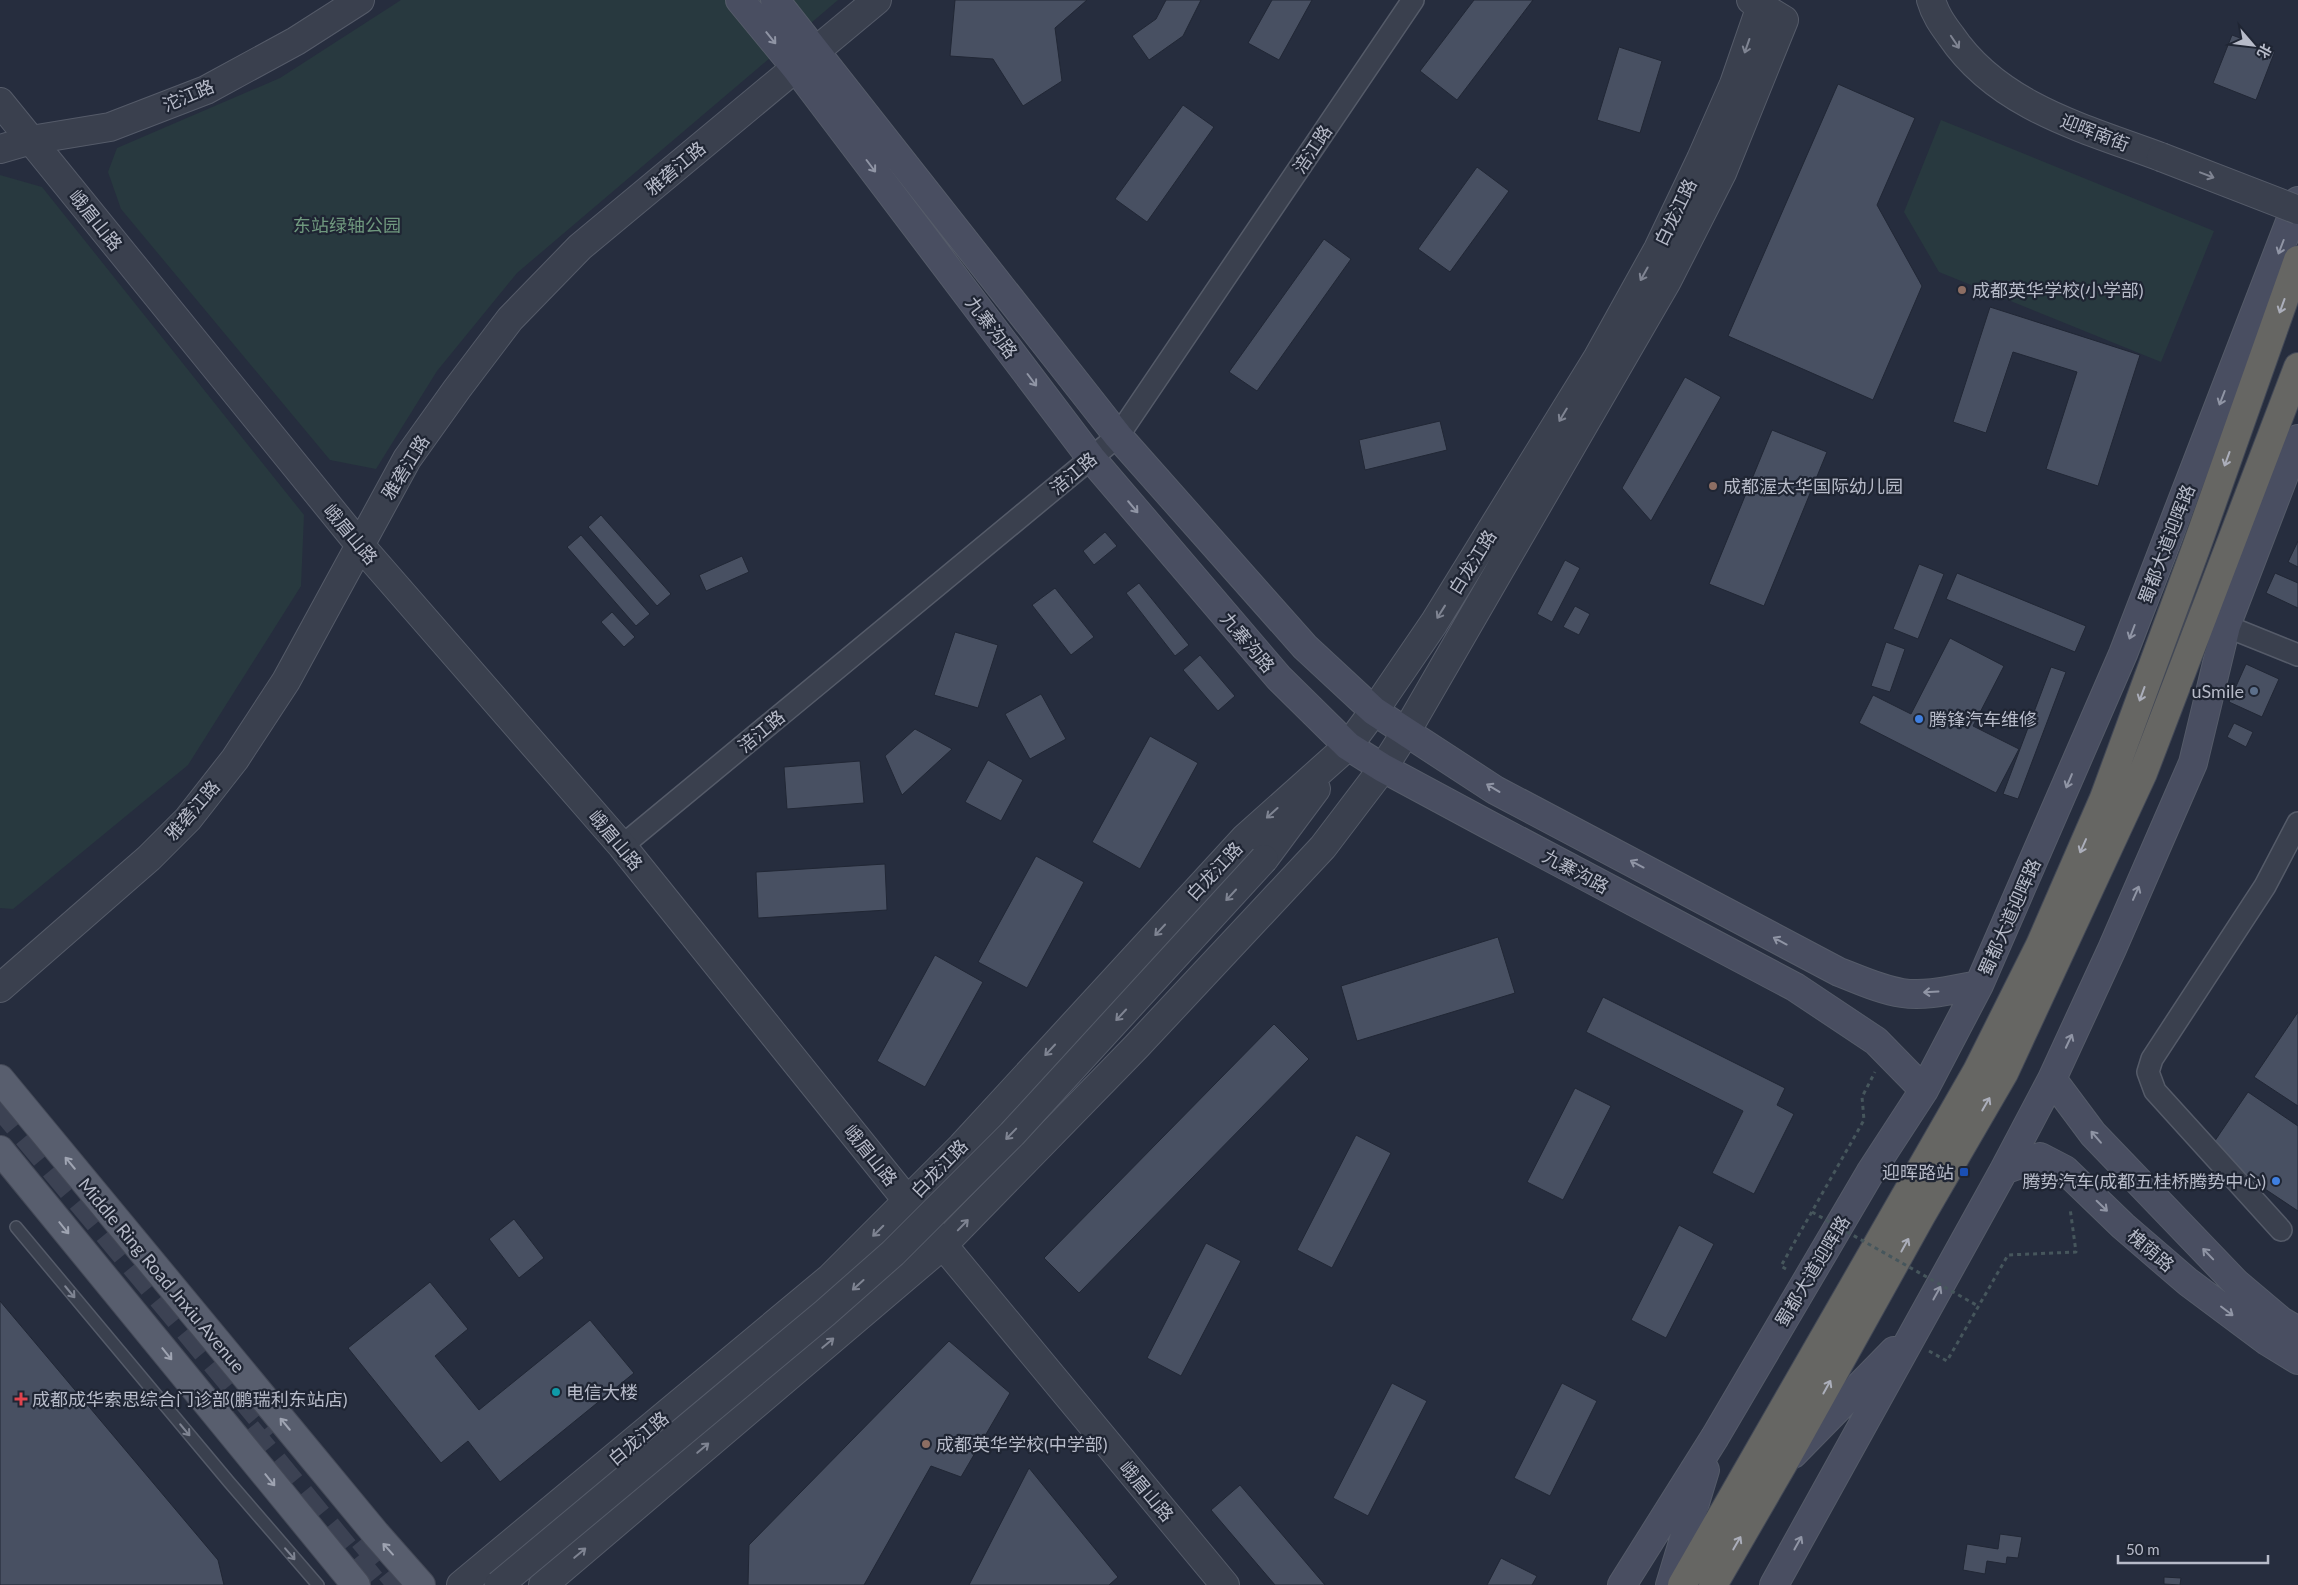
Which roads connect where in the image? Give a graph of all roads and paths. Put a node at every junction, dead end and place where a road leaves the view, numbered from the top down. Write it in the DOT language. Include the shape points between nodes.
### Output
graph roads {
  1 [pos="360,0"];
  2 [pos="740,0"];
  3 [pos="775,0"];
  4 [pos="877,0"];
  5 [pos="1412,0"];
  6 [pos="1931,0"];
  7 [pos="1765,6"];
  8 [pos="806,60"];
  9 [pos="0,102"];
  10 [pos="31,140"];
  11 [pos="0,149"];
  12 [pos="2298,201"];
  13 [pos="2298,210"];
  14 [pos="2298,260"];
  15 [pos="2298,367"];
  16 [pos="1118,436"];
  17 [pos="2298,439"];
  18 [pos="1091,458"];
  19 [pos="359,544"];
  20 [pos="2226,626"];
  21 [pos="2298,655"];
  22 [pos="1374,711"];
  23 [pos="1406,732"];
  24 [pos="1348,746"];
  25 [pos="1383,768"];
  26 [pos="2298,823"];
  27 [pos="622,846"];
  28 [pos="1979,984"];
  29 [pos="0,988"];
  30 [pos="0,1079"];
  31 [pos="2052,1079"];
  32 [pos="1924,1090"];
  33 [pos="1862,1097"];
  34 [pos="0,1150"];
  35 [pos="2004,1170"];
  36 [pos="908,1200"];
  37 [pos="1812,1212"];
  38 [pos="16,1227"];
  39 [pos="2281,1230"];
  40 [pos="943,1245"];
  41 [pos="2076,1252"];
  42 [pos="1781,1266"];
  43 [pos="1978,1306"];
  44 [pos="1919,1326"];
  45 [pos="2298,1331"];
  46 [pos="2298,1360"];
  47 [pos="1947,1362"];
  48 [pos="1715,1438"];
  49 [pos="1783,1464"];
  50 [pos="318,1585"];
  51 [pos="356,1585"];
  52 [pos="421,1585"];
  53 [pos="461,1585"];
  54 [pos="499,1585"];
  55 [pos="543,1585"];
  56 [pos="1225,1585"];
  57 [pos="1622,1585"];
  58 [pos="1670,1585"];
  59 [pos="1682,1585"];
  60 [pos="1712,1585"];
  61 [pos="1774,1585"];
  1 -- 10 [label="street, 沱江路" via="296,42 206,90 110,127"];
  2 -- 8 [label="main road, 九寨沟路, one-way"];
  3 -- 8 [label="main road, 九寨沟路"];
  4 -- 8 [label="street, 雅砻江路"];
  5 -- 16 [label="street, 涪江路"];
  6 -- 13 [label="street, 迎晖南街, one-way, bridge" via="1934,13 1960,50 1980,71 2008,92 2061,119"];
  7 -- 22 [label="street, 白龙江路, one-way" via="1701,159 1653,258 1516,493"];
  7 -- 23 [label="street, 白龙江路" via="1722,173 1667,281"];
  8 -- 16 [label="main road, 九寨沟路"];
  8 -- 18 [label="main road, 九寨沟路, one-way"];
  8 -- 19 [label="street, 雅砻江路" via="580,247 510,320 407,459"];
  9 -- 10 [label="street, 峨眉山路"];
  10 -- 11 [label="street, 沱江路"];
  10 -- 19 [label="street, 峨眉山路"];
  12 -- 28 [label="main road, 蜀都大道迎晖路, one-way" via="2123,654"];
  14 -- 59 [label="highway, 蜀都大道迎晖路, one-way" via="2104,798 2040,945 1977,1070"];
  49 -- 15 [label="highway, one-way" via="2004,1073 2143,773"];
  16 -- 18 [label="street, 涪江路"];
  16 -- 22 [label="main road, 九寨沟路" via="1305,647"];
  17 -- 20 [label="main road"];
  18 -- 24 [label="main road, 九寨沟路, one-way" via="1279,678"];
  18 -- 27 [label="street, 涪江路"];
  19 -- 27 [label="street, 峨眉山路"];
  19 -- 29 [label="street, 雅砻江路" via="286,681 235,759 188,819 149,858"];
  20 -- 21 [label="street"];
  31 -- 20 [label="main road, one-way" via="2193,763"];
  22 -- 23 [label="main road, 九寨沟路"];
  22 -- 24 [label="street, 白龙江路"];
  23 -- 25 [label="street, 白龙江路"];
  28 -- 23 [label="main road, 九寨沟路, one-way" via="1936,993 1903,993 1839,972 1495,790"];
  24 -- 25 [label="main road, 九寨沟路"];
  24 -- 36 [label="street, 白龙江路, one-way" via="1244,838 962,1146"];
  24 -- 54 [label="street, one-way, bridge" via="1264,860 1012,1134 893,1253"];
  25 -- 32 [label="main road, 九寨沟路" via="1795,987 1876,1041"];
  40 -- 25 [label="street, 白龙江路, one-way" via="1136,1048 1323,847"];
  26 -- 39 [label="street" via="2265,886 2152,1059 2148,1072 2155,1091"];
  27 -- 36 [label="street, 峨眉山路"];
  28 -- 32 [label="main road, 蜀都大道迎晖路"];
  52 -- 30 [label="main road, Middle Ring Road Jnxiu Avenue, one-way"];
  31 -- 35 [label="main road"];
  45 -- 31 [label="main road, 槐荫路, one-way" via="2236,1283 2093,1134"];
  32 -- 48 [label="main road, 蜀都大道迎晖路" via="1870,1174"];
  33 -- 37 [label="path" via="1864,1120"];
  34 -- 51 [label="main road, one-way"];
  44 -- 35 [label="main road, one-way"];
  35 -- 46 [label="main road, 槐荫路, one-way" via="2040,1157 2065,1170 2188,1282"];
  36 -- 40 [label="street, 峨眉山路"];
  36 -- 53 [label="street, 白龙江路, one-way" via="830,1278"];
  37 -- 42 [label="path"];
  37 -- 43 [label="path, bridge"];
  38 -- 50 [label="lane, one-way"];
  55 -- 40 [label="street, 白龙江路, one-way"];
  40 -- 56 [label="street, 峨眉山路"];
  41 -- 43 [label="path" via="2008,1255"];
  43 -- 47 [label="path"];
  44 -- 49 [label="main road"];
  61 -- 44 [label="main road, one-way"];
  48 -- 57 [label="main road, 蜀都大道迎晖路"];
  48 -- 58 [label="main road"];
  60 -- 49 [label="highway, one-way"];
}
